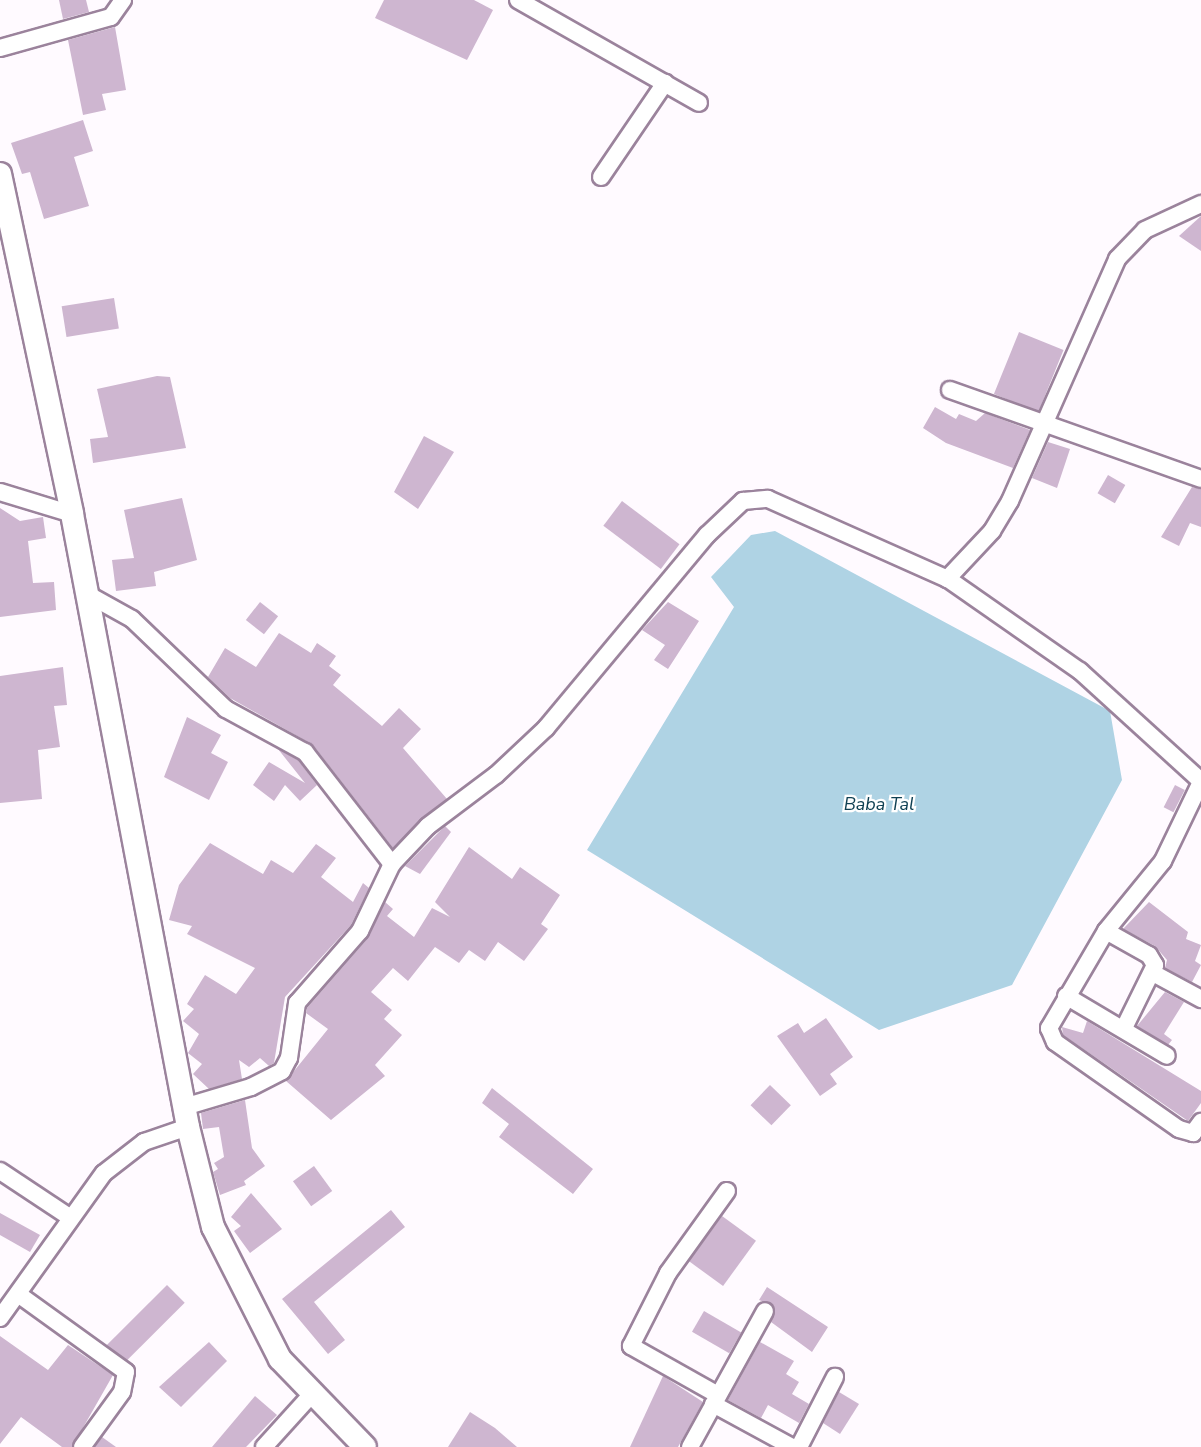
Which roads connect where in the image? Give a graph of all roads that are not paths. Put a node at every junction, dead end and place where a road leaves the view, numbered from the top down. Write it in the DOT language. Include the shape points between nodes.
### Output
graph roads {
  1 [pos="123,0"];
  2 [pos="518,0"];
  3 [pos="0,48"];
  4 [pos="665,84"];
  5 [pos="699,103"];
  6 [pos="602,177"];
  7 [pos="1,181"];
  8 [pos="1201,204"];
  9 [pos="950,390"];
  10 [pos="1042,422"];
  11 [pos="1201,479"];
  12 [pos="0,492"];
  13 [pos="72,514"];
  14 [pos="947,579"];
  15 [pos="87,594"];
  16 [pos="1201,782"];
  17 [pos="392,864"];
  18 [pos="1106,931"];
  19 [pos="1153,973"];
  20 [pos="1066,996"];
  21 [pos="1201,999"];
  22 [pos="1125,1026"];
  23 [pos="1167,1056"];
  24 [pos="186,1117"];
  25 [pos="1201,1122"];
  26 [pos="0,1171"];
  27 [pos="727,1191"];
  28 [pos="71,1218"];
  29 [pos="18,1294"];
  30 [pos="2,1310"];
  31 [pos="765,1311"];
  32 [pos="835,1377"];
  33 [pos="313,1393"];
  34 [pos="716,1400"];
  35 [pos="82,1447"];
  36 [pos="264,1447"];
  37 [pos="365,1447"];
  38 [pos="690,1447"];
  39 [pos="792,1447"];
  40 [pos="799,1447"];
  1 -- 3 [label="street" via="111,17"];
  2 -- 4 [label="street"];
  4 -- 5 [label="street"];
  4 -- 6 [label="street"];
  7 -- 13 [label="street"];
  8 -- 10 [label="street" via="1145,230 1117,259"];
  9 -- 10 [label="street"];
  10 -- 11 [label="street"];
  10 -- 14 [label="street" via="992,531"];
  12 -- 13 [label="street"];
  13 -- 15 [label="street"];
  14 -- 16 [label="street" via="1080,671"];
  14 -- 17 [label="street" via="768,499 742,501 707,535 546,728 496,776 428,826"];
  15 -- 17 [label="street" via="132,619 226,709 304,752"];
  15 -- 24 [label="street"];
  16 -- 18 [label="street" via="1163,861"];
  17 -- 24 [label="street" via="360,931 297,1003 289,1058 282,1071"];
  18 -- 19 [label="street" via="1149,955"];
  18 -- 20 [label="street"];
  19 -- 21 [label="street"];
  19 -- 22 [label="street"];
  20 -- 22 [label="street"];
  20 -- 25 [label="street" via="1049,1028 1055,1042 1179,1129 1193,1133"];
  22 -- 23 [label="street"];
  24 -- 28 [label="street" via="123,1155"];
  24 -- 33 [label="street" via="213,1227 280,1359"];
  26 -- 28 [label="street"];
  27 -- 34 [label="street" via="668,1273 631,1346"];
  28 -- 29 [label="street"];
  29 -- 30 [label="street"];
  29 -- 35 [label="street" via="126,1372 122,1392"];
  31 -- 34 [label="street"];
  32 -- 40 [label="street"];
  33 -- 36 [label="street"];
  33 -- 37 [label="street"];
  34 -- 38 [label="street"];
  34 -- 39 [label="street"];
}
